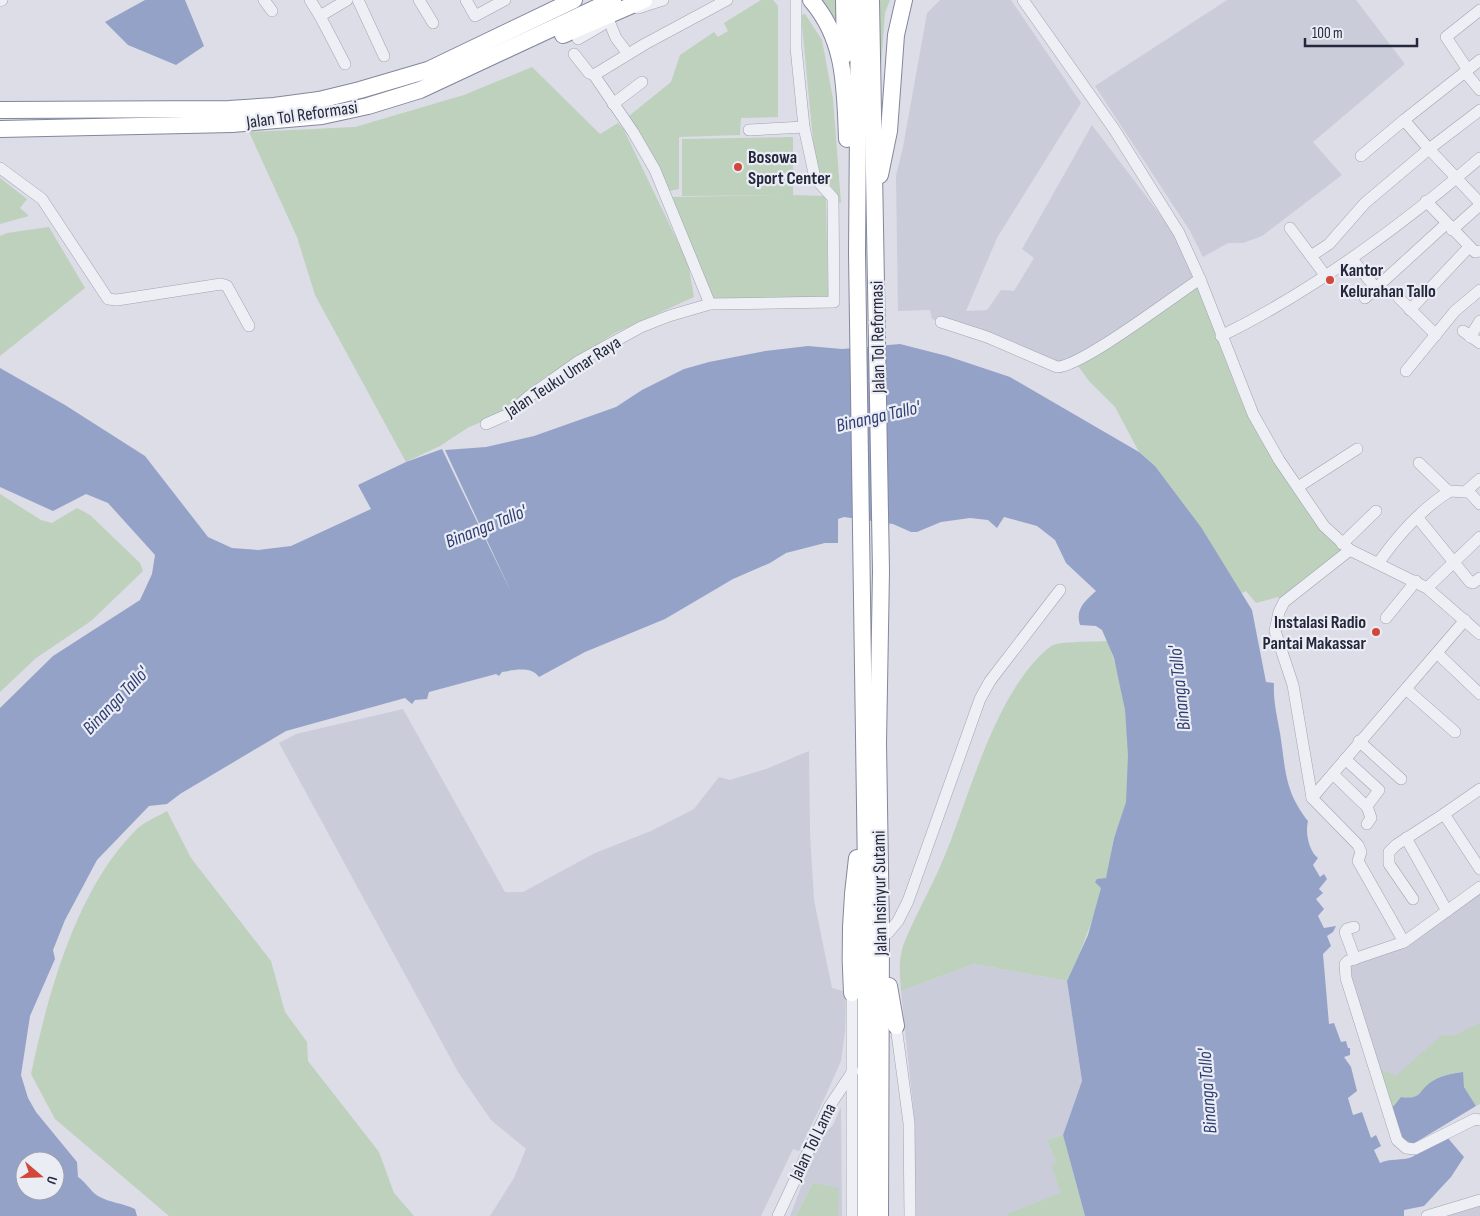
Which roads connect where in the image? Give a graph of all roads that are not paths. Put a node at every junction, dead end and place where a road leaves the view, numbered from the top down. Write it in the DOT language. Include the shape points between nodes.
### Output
graph roads {
  1 [pos="264,0"];
  2 [pos="310,0"];
  3 [pos="347,0"];
  4 [pos="358,0"];
  5 [pos="419,0"];
  6 [pos="466,0"];
  7 [pos="505,0"];
  8 [pos="560,0"];
  9 [pos="574,0"];
  10 [pos="613,0"];
  11 [pos="644,0"];
  12 [pos="663,0"];
  13 [pos="727,0"];
  14 [pos="795,0"];
  15 [pos="811,0"];
  16 [pos="844,0"];
  17 [pos="859,0"];
  18 [pos="871,0"];
  19 [pos="904,0"];
  20 [pos="1023,0"];
  21 [pos="1480,10"];
  22 [pos="272,11"];
  23 [pos="320,16"];
  24 [pos="609,22"];
  25 [pos="432,23"];
  26 [pos="578,39"];
  27 [pos="574,54"];
  28 [pos="628,54"];
  29 [pos="384,56"];
  30 [pos="1480,60"];
  31 [pos="345,64"];
  32 [pos="428,70"];
  33 [pos="1466,71"];
  34 [pos="594,76"];
  35 [pos="642,82"];
  36 [pos="420,90"];
  37 [pos="844,90"];
  38 [pos="1480,90"];
  39 [pos="613,104"];
  40 [pos="0,110"];
  41 [pos="1480,110"];
  42 [pos="1404,120"];
  43 [pos="804,127"];
  44 [pos="0,129"];
  45 [pos="749,130"];
  46 [pos="1429,149"];
  47 [pos="1361,156"];
  48 [pos="1480,158"];
  49 [pos="0,168"];
  50 [pos="1457,178"];
  51 [pos="1426,202"];
  52 [pos="1480,204"];
  53 [pos="876,223"];
  54 [pos="1449,227"];
  55 [pos="1290,228"];
  56 [pos="1475,249"];
  57 [pos="857,254"];
  58 [pos="1311,256"];
  59 [pos="1352,259"];
  60 [pos="1325,275"];
  61 [pos="1200,279"];
  62 [pos="1376,287"];
  63 [pos="1480,290"];
  64 [pos="1365,298"];
  65 [pos="1399,298"];
  66 [pos="710,304"];
  67 [pos="1410,310"];
  68 [pos="1480,321"];
  69 [pos="940,322"];
  70 [pos="249,326"];
  71 [pos="1436,335"];
  72 [pos="1221,336"];
  73 [pos="1471,337"];
  74 [pos="1406,371"];
  75 [pos="486,424"];
  76 [pos="1357,449"];
  77 [pos="1419,464"];
  78 [pos="1480,479"];
  79 [pos="1298,488"];
  80 [pos="1468,491"];
  81 [pos="1449,492"];
  82 [pos="1480,504"];
  83 [pos="1376,511"];
  84 [pos="1417,517"];
  85 [pos="1480,537"];
  86 [pos="1346,546"];
  87 [pos="1453,561"];
  88 [pos="1379,562"];
  89 [pos="882,571"];
  90 [pos="861,573"];
  91 [pos="1480,578"];
  92 [pos="1416,581"];
  93 [pos="1427,588"];
  94 [pos="1060,590"];
  95 [pos="1386,618"];
  96 [pos="1465,620"];
  97 [pos="1480,634"];
  98 [pos="1437,653"];
  99 [pos="1406,689"];
  100 [pos="1480,694"];
  101 [pos="1455,732"];
  102 [pos="1359,741"];
  103 [pos="1345,759"];
  104 [pos="1333,774"];
  105 [pos="1401,779"];
  106 [pos="1478,795"];
  107 [pos="1312,798"];
  108 [pos="865,806"];
  109 [pos="1367,807"];
  110 [pos="1444,814"];
  111 [pos="1367,824"];
  112 [pos="1406,838"];
  113 [pos="1480,869"];
  114 [pos="1480,887"];
  115 [pos="1412,899"];
  116 [pos="1447,911"];
  117 [pos="1354,927"];
  118 [pos="881,939"];
  119 [pos="1404,942"];
  120 [pos="1356,959"];
  121 [pos="852,992"];
  122 [pos="896,1026"];
  123 [pos="853,1071"];
  124 [pos="1480,1120"];
  125 [pos="1480,1200"];
  126 [pos="778,1216"];
  127 [pos="852,1216"];
  128 [pos="866,1216"];
  129 [pos="880,1216"];
  130 [pos="910,1216"];
  131 [pos="1426,1216"];
  1 -- 22 [label="street"];
  2 -- 23 [label="street"];
  3 -- 23 [label="street"];
  4 -- 29 [label="street"];
  5 -- 25 [label="street"];
  6 -- 7 [label="street" via="475,16"];
  8 -- 32 [label="highway"];
  9 -- 32 [label="highway, Jalan Tol Reformasi"];
  10 -- 36 [label="highway, Jalan Tol Reformasi"];
  11 -- 36 [label="highway" via="486,70"];
  12 -- 24 [label="street"];
  13 -- 28 [label="street"];
  14 -- 43 [label="street, Jalan Teuku Umar Raya"];
  15 -- 37 [label="highway" via="831,28 841,55"];
  16 -- 37 [label="highway"];
  17 -- 57 [label="highway"];
  18 -- 53 [label="highway"];
  19 -- 53 [label="highway" via="896,35 889,131 880,176"];
  20 -- 61 [label="street" via="1114,129 1179,233"];
  21 -- 33 [label="street" via="1446,37"];
  23 -- 31 [label="street"];
  24 -- 26 [label="street"];
  24 -- 28 [label="street"];
  27 -- 34 [label="street"];
  28 -- 34 [label="street"];
  30 -- 33 [label="street"];
  32 -- 40 [label="highway, Jalan Tol Reformasi" via="360,90 274,106"];
  33 -- 38 [label="street"];
  33 -- 42 [label="street"];
  34 -- 39 [label="street"];
  35 -- 39 [label="street"];
  36 -- 44 [label="highway, Jalan Tol Reformasi" via="322,116 281,120"];
  37 -- 57 [label="highway"];
  39 -- 66 [label="street" via="655,170"];
  41 -- 46 [label="street"];
  42 -- 46 [label="street"];
  42 -- 47 [label="street"];
  43 -- 45 [label="street"];
  43 -- 66 [label="street, Jalan Teuku Umar Raya" via="815,178 833,198 834,302"];
  46 -- 50 [label="street"];
  46 -- 58 [label="street" via="1365,204 1329,244"];
  48 -- 50 [label="street"];
  49 -- 70 [label="street" via="42,199 108,299 221,284 226,286"];
  50 -- 51 [label="street"];
  50 -- 52 [label="street"];
  51 -- 54 [label="street"];
  51 -- 59 [label="street"];
  52 -- 54 [label="street"];
  53 -- 89 [label="highway, Jalan Tol Reformasi"];
  54 -- 56 [label="street"];
  54 -- 62 [label="street"];
  55 -- 58 [label="street"];
  56 -- 67 [label="street"];
  57 -- 90 [label="highway, Jalan Tol Reformasi"];
  58 -- 60 [label="street"];
  59 -- 60 [label="street"];
  59 -- 62 [label="street"];
  60 -- 72 [label="street" via="1263,315"];
  61 -- 69 [label="street" via="1087,354 1059,368 987,337"];
  61 -- 72 [label="street"];
  62 -- 64 [label="street"];
  63 -- 71 [label="street" via="1455,311"];
  65 -- 67 [label="street"];
  66 -- 75 [label="street, Jalan Teuku Umar Raya" via="669,316 628,334 579,361 528,396 509,414"];
  67 -- 71 [label="street"];
  68 -- 73 [label="street"];
  71 -- 74 [label="street"];
  72 -- 79 [label="street" via="1253,414"];
  76 -- 79 [label="street"];
  77 -- 81 [label="street"];
  78 -- 80 [label="street"];
  79 -- 86 [label="street" via="1324,526"];
  80 -- 81 [label="street"];
  80 -- 82 [label="street"];
  81 -- 84 [label="street"];
  83 -- 86 [label="street"];
  84 -- 87 [label="street"];
  84 -- 88 [label="street"];
  85 -- 87 [label="street"];
  86 -- 88 [label="street"];
  86 -- 107 [label="street" via="1283,604 1275,627 1293,685"];
  87 -- 91 [label="street" via="1471,583"];
  87 -- 93 [label="street"];
  88 -- 92 [label="street"];
  89 -- 118 [label="highway, Jalan Insinyur Sutami" via="878,743"];
  90 -- 108 [label="highway, Jalan Insinyur Sutami"];
  92 -- 93 [label="street"];
  92 -- 95 [label="street"];
  93 -- 96 [label="street"];
  94 -- 118 [label="street" via="980,698 904,910 894,927"];
  96 -- 97 [label="street"];
  96 -- 98 [label="street"];
  98 -- 99 [label="street"];
  98 -- 100 [label="street"];
  99 -- 101 [label="street"];
  99 -- 102 [label="street"];
  102 -- 103 [label="street"];
  102 -- 105 [label="street"];
  103 -- 104 [label="street"];
  103 -- 109 [label="street" via="1378,790"];
  104 -- 107 [label="street"];
  104 -- 109 [label="street"];
  106 -- 110 [label="street"];
  107 -- 119 [label="street" via="1358,845 1361,852 1358,861"];
  108 -- 121 [label="highway" via="853,886"];
  108 -- 128 [label="highway, Jalan Insinyur Sutami"];
  109 -- 111 [label="street" via="1371,818"];
  110 -- 112 [label="street"];
  110 -- 113 [label="street"];
  112 -- 115 [label="street" via="1390,850 1388,861"];
  112 -- 116 [label="street"];
  114 -- 116 [label="street"];
  116 -- 119 [label="street"];
  117 -- 120 [label="street" via="1347,928 1345,932"];
  118 -- 122 [label="highway"];
  118 -- 129 [label="highway, Jalan Insinyur Sutami"];
  119 -- 120 [label="street"];
  120 -- 124 [label="street" via="1346,964 1346,978 1397,1140 1406,1148 1415,1149 1475,1119"];
  121 -- 123 [label="street"];
  122 -- 130 [label="street" via="910,1122"];
  123 -- 126 [label="street, Jalan Tol Lama" via="829,1107"];
  123 -- 127 [label="street"];
  125 -- 131 [label="street"];
}
